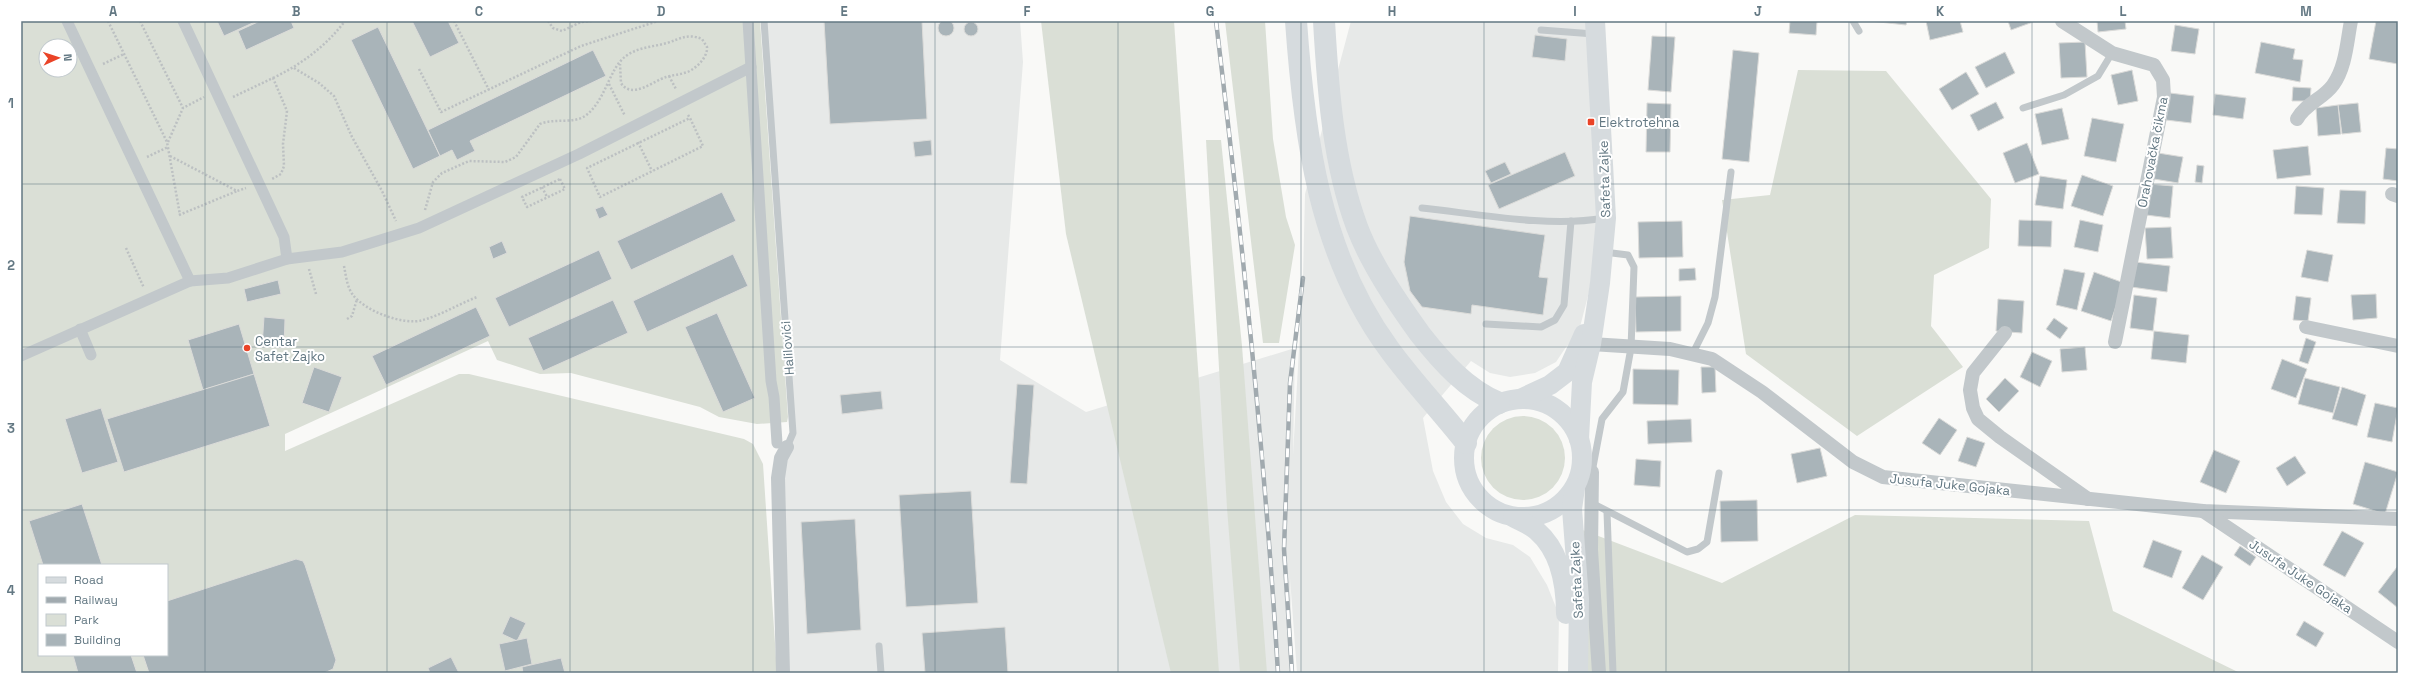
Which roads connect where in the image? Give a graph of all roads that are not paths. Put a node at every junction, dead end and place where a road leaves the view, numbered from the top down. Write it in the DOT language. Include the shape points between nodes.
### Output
graph roads {
  1 [pos="67,21"];
  2 [pos="182,21"];
  3 [pos="748,21"];
  4 [pos="764,21"];
  5 [pos="1296,21"];
  6 [pos="1324,21"];
  7 [pos="1853,21"];
  8 [pos="2062,21"];
  9 [pos="2350,21"];
  10 [pos="1595,27"];
  11 [pos="1541,30"];
  12 [pos="1858,31"];
  13 [pos="2112,53"];
  14 [pos="751,67"];
  15 [pos="2024,108"];
  16 [pos="2297,119"];
  17 [pos="1732,172"];
  18 [pos="1422,208"];
  19 [pos="1606,218"];
  20 [pos="1571,220"];
  21 [pos="1604,252"];
  22 [pos="287,258"];
  23 [pos="190,281"];
  24 [pos="1594,313"];
  25 [pos="1486,324"];
  26 [pos="2306,327"];
  27 [pos="80,329"];
  28 [pos="2005,333"];
  29 [pos="2115,342"];
  30 [pos="1591,344"];
  31 [pos="2398,346"];
  32 [pos="1631,348"];
  33 [pos="1693,354"];
  34 [pos="91,355"];
  35 [pos="21,356"];
  36 [pos="1509,401"];
  37 [pos="1579,439"];
  38 [pos="1466,443"];
  39 [pos="782,445"];
  40 [pos="1587,467"];
  41 [pos="1719,474"];
  42 [pos="1574,488"];
  43 [pos="2090,500"];
  44 [pos="1590,502"];
  45 [pos="2203,511"];
  46 [pos="1608,512"];
  47 [pos="1513,517"];
  48 [pos="2398,519"];
  49 [pos="2398,642"];
  50 [pos="879,646"];
  51 [pos="783,673"];
  52 [pos="881,673"];
  53 [pos="1566,673"];
  54 [pos="1578,673"];
  55 [pos="1599,673"];
  56 [pos="1613,673"];
  1 -- 23 [label="street"];
  2 -- 22 [label="street" via="284,237"];
  3 -- 14 [label="street"];
  4 -- 39 [label="lane, Halilovići" via="793,433"];
  5 -- 38 [label="highway" via="1311,155 1326,223 1336,250 1349,280 1388,349"];
  6 -- 36 [label="highway" via="1337,148 1346,194 1358,228 1376,265 1410,320 1466,385 1480,395"];
  7 -- 12 [label="lane"];
  8 -- 13 [label="street, Orahovačka čikma"];
  9 -- 16 [label="street" via="2342,68 2333,85 2303,108"];
  10 -- 11 [label="lane"];
  10 -- 19 [label="main road, Safeta Zajke"];
  13 -- 15 [label="lane" via="2098,76 2064,95"];
  13 -- 29 [label="street, Orahovačka čikma" via="2154,66 2163,80 2164,97"];
  14 -- 22 [label="street" via="579,154 419,228 342,252"];
  14 -- 39 [label="street" via="771,381"];
  17 -- 33 [label="lane" via="1715,297 1708,323"];
  18 -- 20 [label="lane" via="1536,220"];
  19 -- 20 [label="lane" via="1590,221"];
  19 -- 21 [label="main road, Safeta Zajke"];
  20 -- 25 [label="lane" via="1564,306 1555,320 1540,327"];
  21 -- 24 [label="main road, Safeta Zajke"];
  21 -- 32 [label="lane" via="1628,255 1634,267"];
  22 -- 23 [label="street" via="228,278"];
  23 -- 27 [label="street"];
  24 -- 30 [label="main road, Safeta Zajke"];
  24 -- 36 [label="main road, Safeta Zajke" via="1567,372 1550,385"];
  26 -- 31 [label="street"];
  27 -- 34 [label="street"];
  27 -- 35 [label="street"];
  28 -- 43 [label="street" via="1973,373 1970,390 1978,419"];
  30 -- 32 [label="street, Jusufa Juke Gojaka"];
  30 -- 37 [label="main road, Safeta Zajke" via="1582,382"];
  32 -- 33 [label="street, Jusufa Juke Gojaka" via="1670,349"];
  32 -- 40 [label="lane" via="1623,392 1602,419"];
  33 -- 43 [label="street, Jusufa Juke Gojaka" via="1712,359 1762,392 1853,462 1883,477"];
  36 -- 37 [label="main road, Safeta Zajke" via="1545,403 1566,417"];
  36 -- 38 [label="main road, Safeta Zajke" via="1483,415 1472,428"];
  37 -- 40 [label="main road, Safeta Zajke"];
  38 -- 47 [label="main road, Safeta Zajke" via="1464,463 1468,482 1479,499 1494,511"];
  39 -- 51 [label="street, Halilovići" via="778,478"];
  40 -- 42 [label="main road, Safeta Zajke" via="1581,472"];
  40 -- 44 [label="street"];
  41 -- 46 [label="lane" via="1707,542 1698,549 1686,552"];
  42 -- 47 [label="main road, Safeta Zajke" via="1568,498 1548,512 1537,516"];
  42 -- 54 [label="main road, Safeta Zajke" via="1572,509 1579,599"];
  43 -- 45 [label="street, Jusufa Juke Gojaka"];
  44 -- 46 [label="lane"];
  44 -- 55 [label="street"];
  45 -- 48 [label="street, Jusufa Juke Gojaka"];
  45 -- 49 [label="street, Jusufa Juke Gojaka"];
  46 -- 56 [label="lane"];
  47 -- 53 [label="main road, Safeta Zajke" via="1537,531 1551,549 1561,572 1566,602"];
  50 -- 52 [label="lane"];
}
